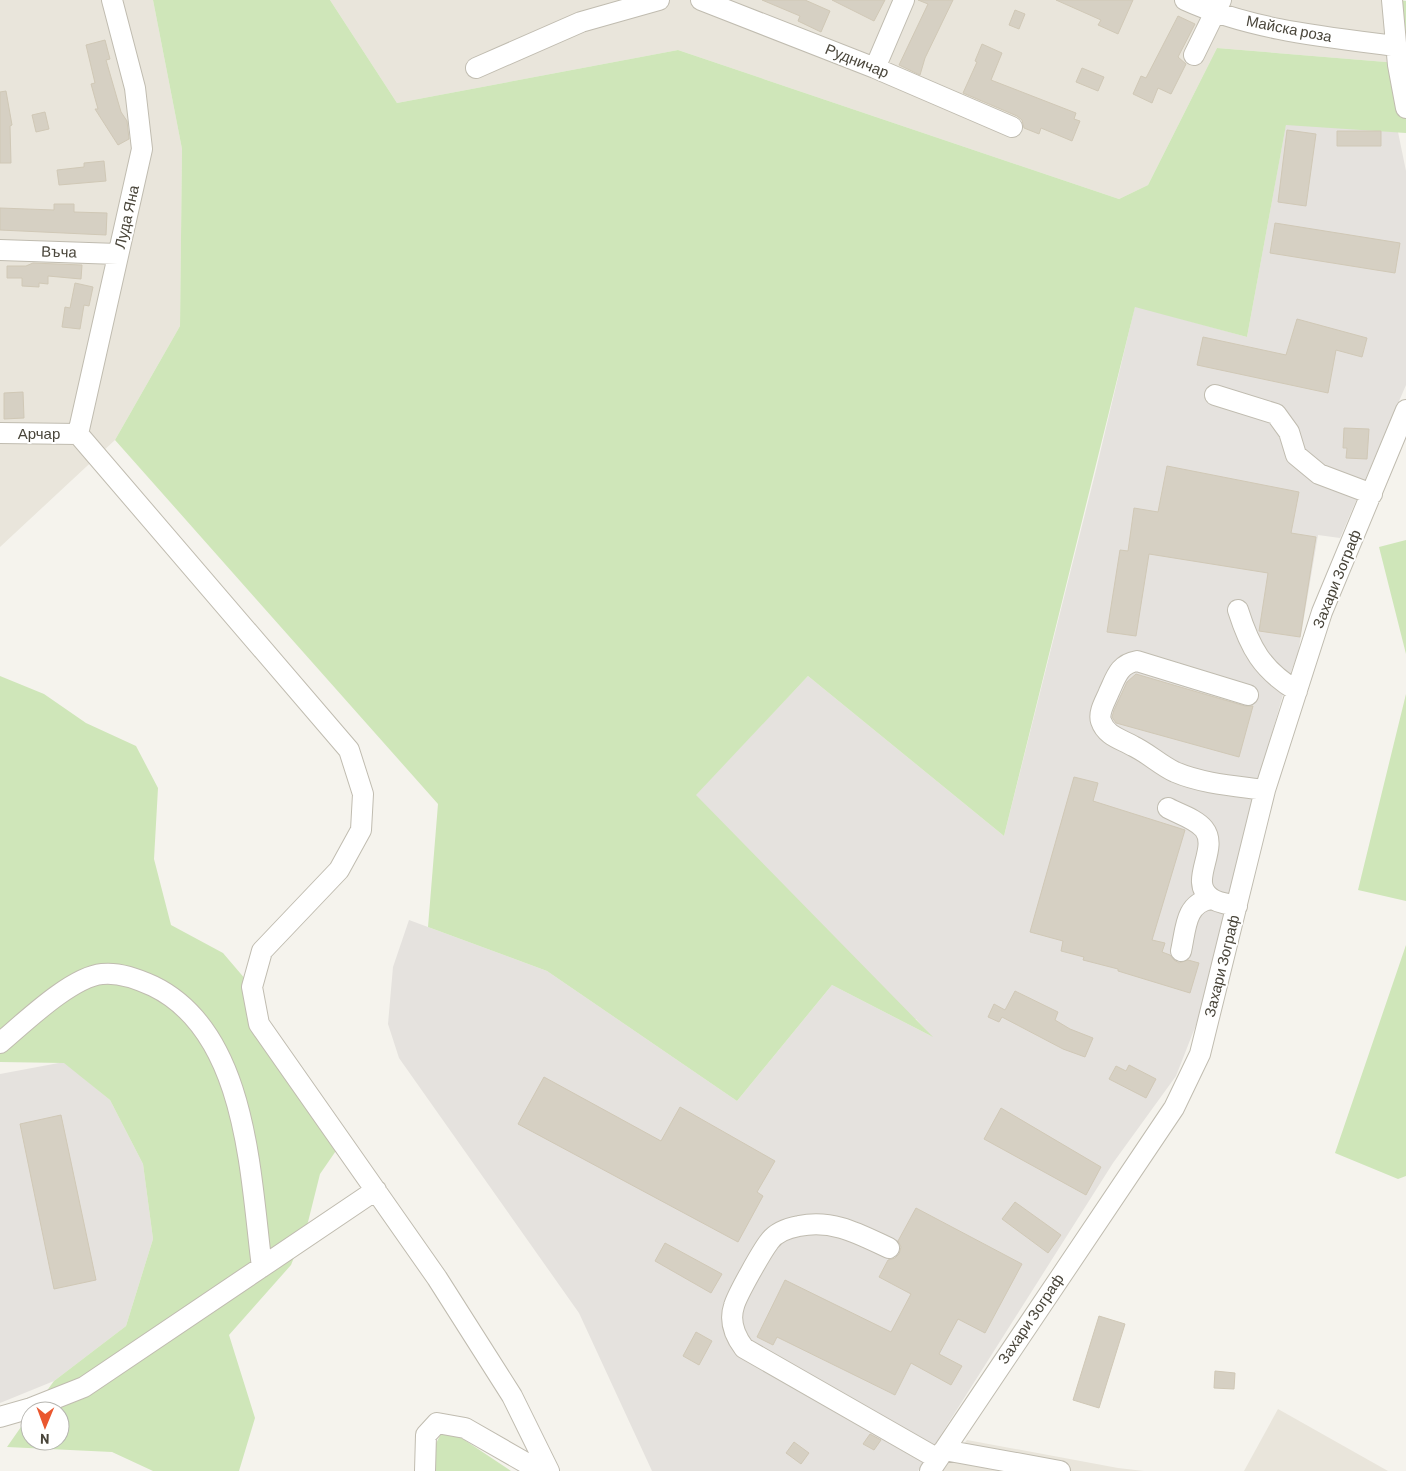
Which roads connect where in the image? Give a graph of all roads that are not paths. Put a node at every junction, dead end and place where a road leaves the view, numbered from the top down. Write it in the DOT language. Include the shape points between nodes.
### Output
graph roads {
  1 [pos="112,0"];
  2 [pos="659,0"];
  3 [pos="701,0"];
  4 [pos="904,0"];
  5 [pos="1185,0"];
  6 [pos="1392,0"];
  7 [pos="1217,6"];
  8 [pos="1396,46"];
  9 [pos="1194,55"];
  10 [pos="476,68"];
  11 [pos="875,68"];
  12 [pos="1406,108"];
  13 [pos="1012,127"];
  14 [pos="0,250"];
  15 [pos="118,254"];
  16 [pos="1215,395"];
  17 [pos="1405,415"];
  18 [pos="0,434"];
  19 [pos="78,434"];
  20 [pos="1372,494"];
  21 [pos="1238,610"];
  22 [pos="1297,690"];
  23 [pos="1248,695"];
  24 [pos="1265,790"];
  25 [pos="1168,808"];
  26 [pos="1211,899"];
  27 [pos="1237,906"];
  28 [pos="1181,951"];
  29 [pos="0,1043"];
  30 [pos="376,1190"];
  31 [pos="889,1248"];
  32 [pos="262,1267"];
  33 [pos="0,1417"];
  34 [pos="937,1460"];
  35 [pos="425,1471"];
  36 [pos="540,1471"];
  37 [pos="549,1471"];
  38 [pos="1060,1471"];
  1 -- 15 [label="street, Луда Яна" via="135,88 142,149"];
  2 -- 10 [label="street" via="581,22"];
  3 -- 11 [label="street, Рудничар"];
  4 -- 11 [label="street"];
  5 -- 7 [label="street, Майска роза"];
  6 -- 8 [label="street"];
  7 -- 8 [label="street, Майска роза" via="1311,35"];
  7 -- 9 [label="street"];
  8 -- 12 [label="street"];
  11 -- 13 [label="street, Рудничар"];
  14 -- 15 [label="street, Въча"];
  15 -- 19 [label="street, Луда Яна"];
  16 -- 20 [label="street" via="1276,414 1289,432 1296,455 1319,474"];
  17 -- 20 [label="street, Захари Зограф"];
  18 -- 19 [label="street, Арчар"];
  19 -- 30 [label="street" via="349,750 363,794 361,830 339,870 262,951 252,987 259,1024"];
  20 -- 22 [label="street, Захари Зограф" via="1322,612"];
  21 -- 22 [label="street" via="1248,640 1262,663 1281,681"];
  22 -- 24 [label="street, Захари Зограф"];
  23 -- 24 [label="street" via="1137,661 1127,662 1120,668 1100,719 1104,729 1113,737 1135,746 1175,772 1211,782"];
  24 -- 27 [label="street, Захари Зограф"];
  25 -- 26 [label="street" via="1200,824 1206,831 1209,849 1202,878"];
  26 -- 27 [label="street"];
  26 -- 28 [label="street" via="1198,902 1191,908"];
  27 -- 34 [label="street, Захари Зограф" via="1200,1054 1174,1108"];
  29 -- 32 [label="street" via="78,982 102,974 136,978 163,991 192,1014 219,1056 241,1114"];
  30 -- 32 [label="street"];
  30 -- 37 [label="street" via="512,1396"];
  31 -- 34 [label="street" via="847,1228 824,1225 784,1230 769,1241 734,1306 732,1324 736,1338 744,1348"];
  32 -- 33 [label="street" via="84,1387"];
  34 -- 38 [label="street"];
  35 -- 36 [label="street" via="426,1435 437,1423 465,1428"];
}
